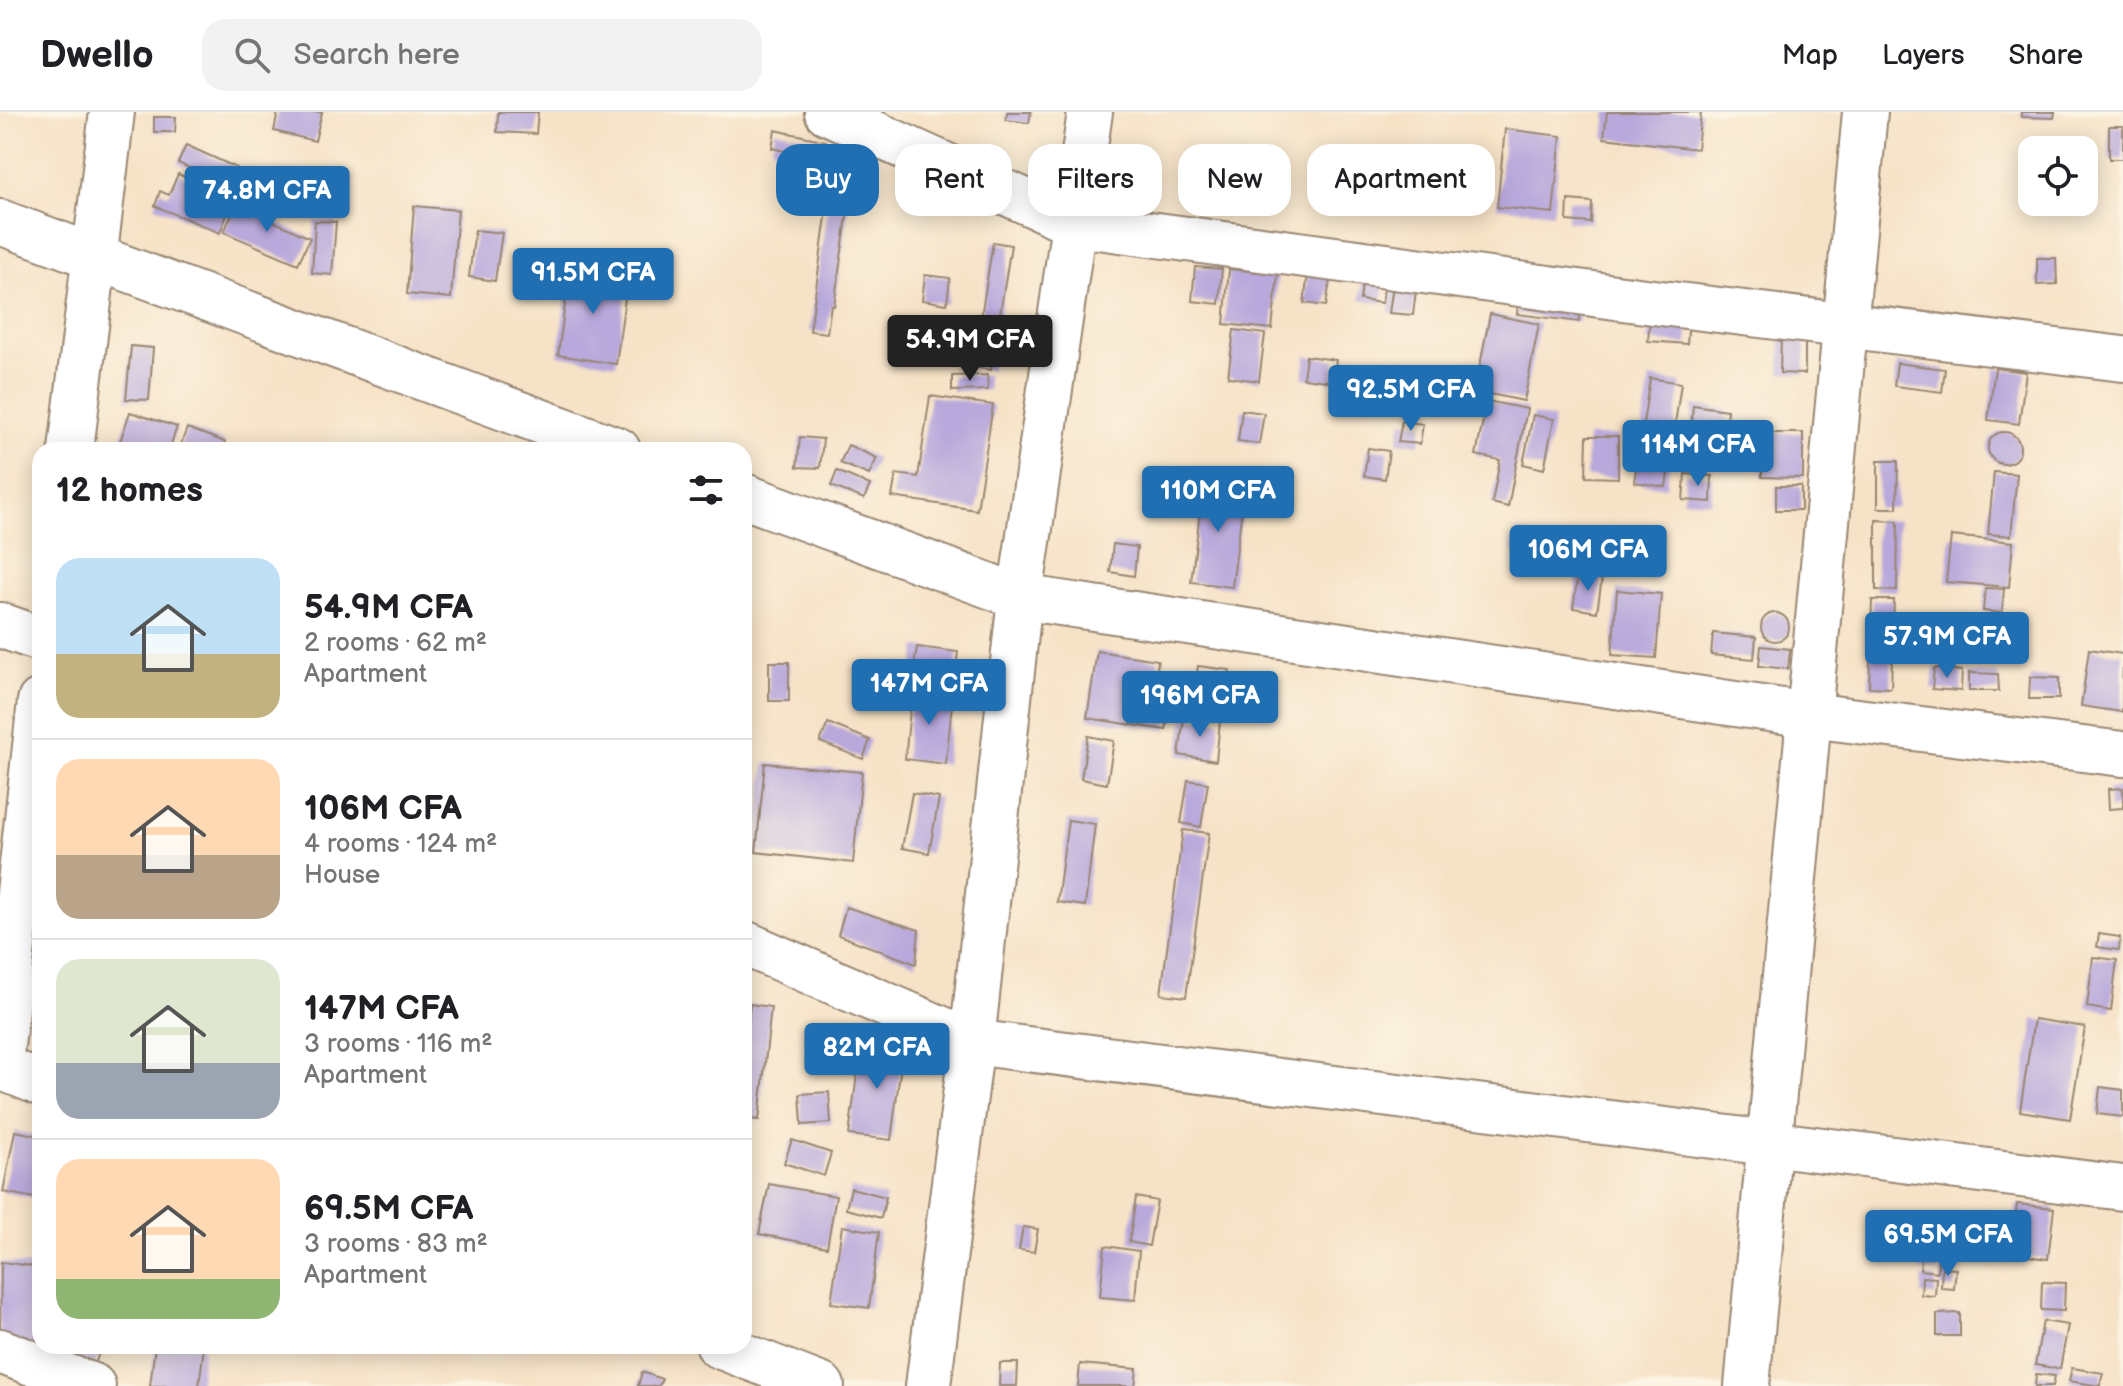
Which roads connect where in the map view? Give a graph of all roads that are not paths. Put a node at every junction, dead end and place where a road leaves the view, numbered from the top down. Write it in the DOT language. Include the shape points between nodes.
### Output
graph roads {
  1 [pos="112,112"];
  2 [pos="827,112"];
  3 [pos="1090,112"];
  4 [pos="1865,112"];
  5 [pos="0,222"];
  6 [pos="1076,224"];
  7 [pos="95,260"];
  8 [pos="1845,325"];
  9 [pos="2123,359"];
  10 [pos="72,442"];
  11 [pos="596,442"];
  12 [pos="752,499"];
  13 [pos="1020,597"];
  14 [pos="0,625"];
  15 [pos="32,636"];
  16 [pos="1809,715"];
  17 [pos="2123,754"];
  18 [pos="32,774"];
  19 [pos="752,946"];
  20 [pos="972,1042"];
  21 [pos="0,1066"];
  22 [pos="32,1080"];
  23 [pos="1770,1143"];
  24 [pos="2123,1188"];
  25 [pos="740,1354"];
  26 [pos="12,1365"];
  27 [pos="93,1386"];
  28 [pos="822,1386"];
  29 [pos="928,1386"];
  30 [pos="1747,1386"];
  1 -- 7 [label="street"];
  2 -- 6 [label="street"];
  3 -- 6 [label="street"];
  4 -- 8 [label="street"];
  5 -- 7 [label="street"];
  6 -- 8 [label="street"];
  6 -- 13 [label="street"];
  7 -- 10 [label="street"];
  7 -- 11 [label="street"];
  8 -- 9 [label="street"];
  8 -- 16 [label="street"];
  12 -- 13 [label="street"];
  13 -- 16 [label="street"];
  13 -- 20 [label="street"];
  14 -- 15 [label="street"];
  16 -- 17 [label="street"];
  16 -- 23 [label="street"];
  18 -- 21 [label="street"];
  19 -- 20 [label="street"];
  20 -- 23 [label="street"];
  20 -- 29 [label="street"];
  21 -- 22 [label="street"];
  23 -- 24 [label="street"];
  23 -- 30 [label="street"];
  25 -- 28 [label="street"];
  26 -- 27 [label="street"];
}
